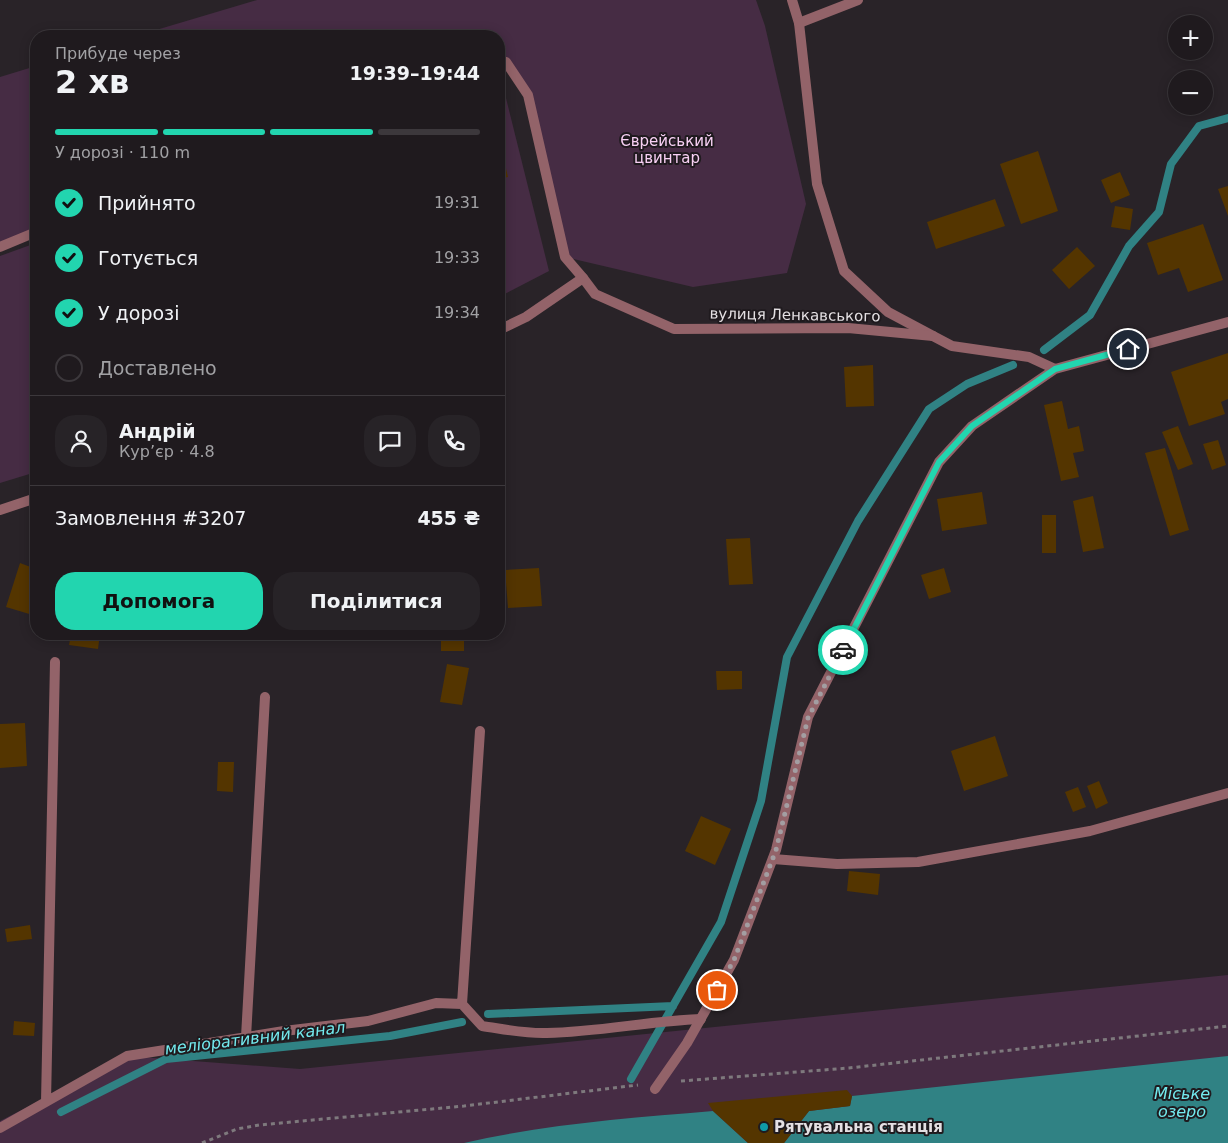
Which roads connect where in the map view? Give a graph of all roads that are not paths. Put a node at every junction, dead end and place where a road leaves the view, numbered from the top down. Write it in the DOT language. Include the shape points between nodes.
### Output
graph roads {
  1 [pos="792,0"];
  2 [pos="858,0"];
  3 [pos="800,23"];
  4 [pos="505,62"];
  5 [pos="30,234"];
  6 [pos="0,247"];
  7 [pos="583,278"];
  8 [pos="1228,322"];
  9 [pos="505,327"];
  10 [pos="933,336"];
  11 [pos="1055,369"];
  12 [pos="30,500"];
  13 [pos="0,510"];
  14 [pos="55,662"];
  15 [pos="265,697"];
  16 [pos="480,731"];
  17 [pos="1228,793"];
  18 [pos="773,859"];
  19 [pos="462,1004"];
  20 [pos="701,1019"];
  21 [pos="246,1036"];
  22 [pos="658,1086"];
  23 [pos="46,1102"];
  24 [pos="0,1128"];
  1 -- 3 [label="street"];
  2 -- 3 [label="street"];
  3 -- 10 [label="street" via="818,184 844,271 888,312"];
  4 -- 7 [label="street, вулиця Ленкавського" via="528,95 566,257"];
  5 -- 6 [label="street"];
  7 -- 9 [label="street" via="526,317"];
  7 -- 10 [label="street, вулиця Ленкавського" via="595,294 674,328 848,328"];
  8 -- 11 [label="street"];
  10 -- 11 [label="street, вулиця Ленкавського" via="952,346 1029,357"];
  11 -- 18 [label="street" via="972,426 939,462 808,718"];
  12 -- 13 [label="street"];
  14 -- 23 [label="street"];
  15 -- 21 [label="street"];
  16 -- 19 [label="street"];
  17 -- 18 [label="street" via="1090,831 918,862 837,864"];
  18 -- 20 [label="street" via="734,960"];
  19 -- 20 [label="street" via="482,1026 544,1034"];
  19 -- 21 [label="street" via="436,1003 368,1022"];
  20 -- 22 [label="street"];
  21 -- 23 [label="street" via="127,1056"];
  23 -- 24 [label="street"];
}
